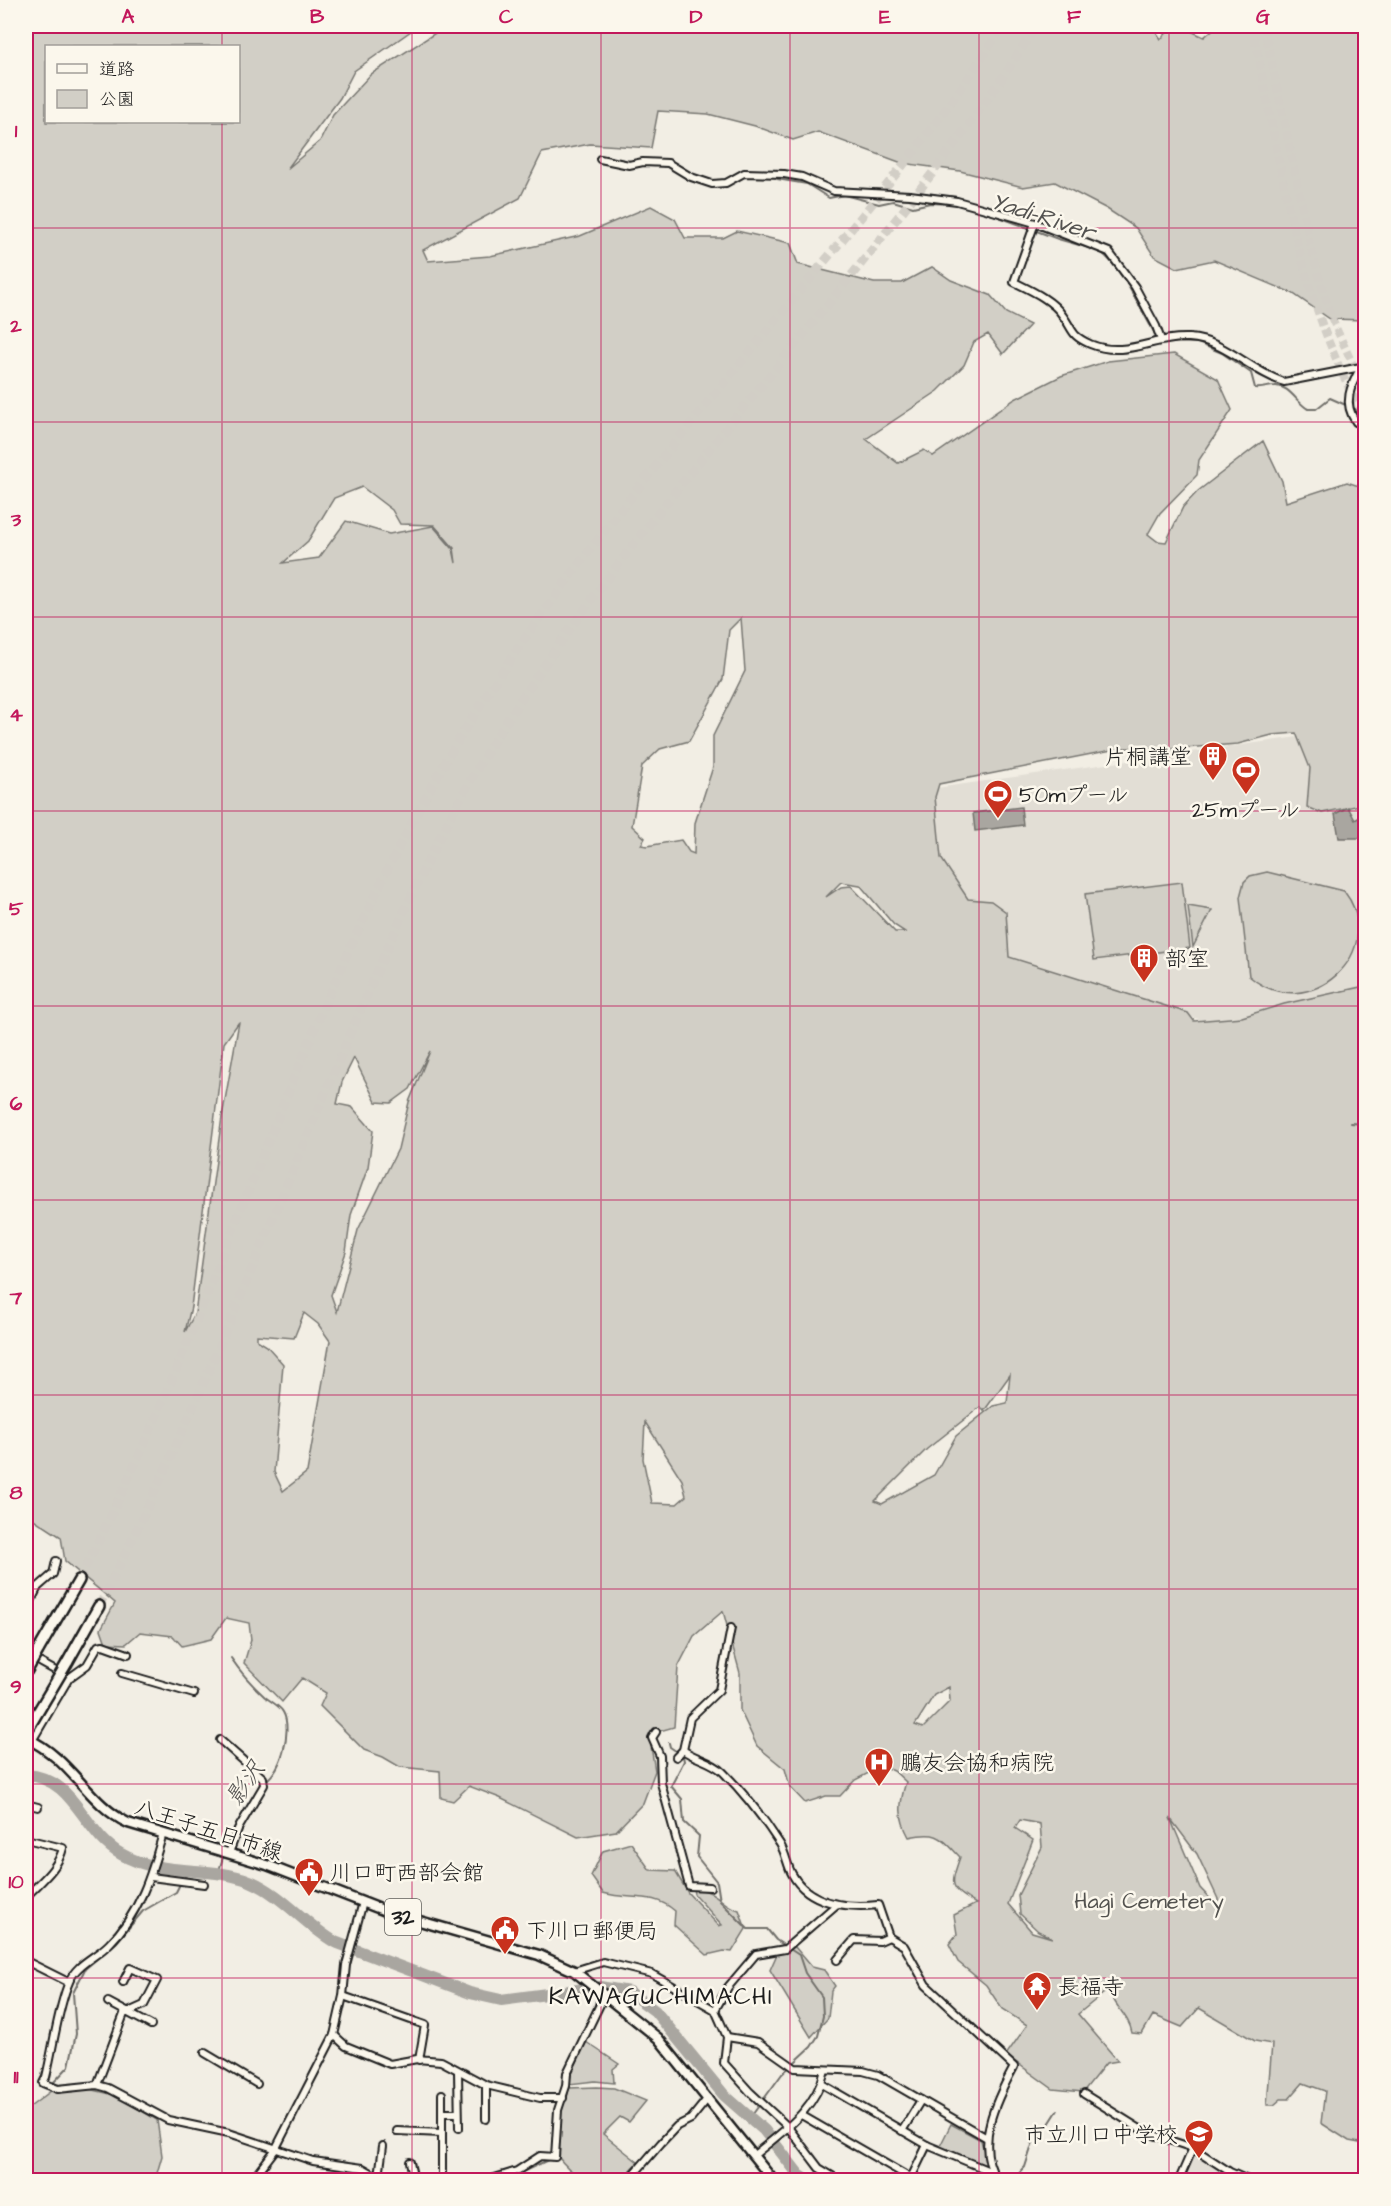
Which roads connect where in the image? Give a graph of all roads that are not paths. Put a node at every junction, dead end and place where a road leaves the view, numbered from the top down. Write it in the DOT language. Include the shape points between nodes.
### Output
graph roads {
  1 [pos="600,159"];
  2 [pos="1035,223"];
  3 [pos="1161,340"];
  4 [pos="1363,366"];
  5 [pos="1365,426"];
  6 [pos="56,1561"];
  7 [pos="79,1580"];
  8 [pos="99,1606"];
  9 [pos="26,1611"];
  10 [pos="730,1628"];
  11 [pos="26,1638"];
  12 [pos="29,1653"];
  13 [pos="128,1654"];
  14 [pos="26,1671"];
  15 [pos="122,1673"];
  16 [pos="69,1678"];
  17 [pos="194,1694"];
  18 [pos="26,1732"];
  19 [pos="656,1732"];
  20 [pos="29,1739"];
  21 [pos="220,1740"];
  22 [pos="682,1750"];
  23 [pos="676,1757"];
  24 [pos="26,1804"];
  25 [pos="38,1807"];
  26 [pos="163,1833"];
  27 [pos="26,1839"];
  28 [pos="225,1851"];
  29 [pos="152,1875"];
  30 [pos="204,1884"];
  31 [pos="710,1887"];
  32 [pos="26,1897"];
  33 [pos="363,1902"];
  34 [pos="836,1905"];
  35 [pos="889,1937"];
  36 [pos="837,1960"];
  37 [pos="26,1961"];
  38 [pos="576,1972"];
  39 [pos="68,1982"];
  40 [pos="123,1982"];
  41 [pos="605,1994"];
  42 [pos="343,1996"];
  43 [pos="108,2002"];
  44 [pos="715,2010"];
  45 [pos="129,2012"];
  46 [pos="151,2025"];
  47 [pos="334,2035"];
  48 [pos="727,2037"];
  49 [pos="205,2053"];
  50 [pos="419,2060"];
  51 [pos="825,2070"];
  52 [pos="458,2071"];
  53 [pos="257,2084"];
  54 [pos="822,2084"];
  55 [pos="97,2085"];
  56 [pos="486,2085"];
  57 [pos="442,2094"];
  58 [pos="1084,2094"];
  59 [pos="563,2098"];
  60 [pos="708,2098"];
  61 [pos="921,2100"];
  62 [pos="442,2113"];
  63 [pos="458,2113"];
  64 [pos="803,2116"];
  65 [pos="486,2119"];
  66 [pos="459,2128"];
  67 [pos="786,2129"];
  68 [pos="397,2131"];
  69 [pos="902,2131"];
  70 [pos="442,2133"];
  71 [pos="987,2138"];
  72 [pos="927,2145"];
  73 [pos="383,2146"];
  74 [pos="1193,2148"];
  75 [pos="275,2150"];
  76 [pos="753,2156"];
  77 [pos="410,2162"];
  78 [pos="992,2172"];
  79 [pos="381,2178"];
  80 [pos="911,2180"];
  81 [pos="252,2181"];
  82 [pos="414,2181"];
  83 [pos="442,2181"];
  84 [pos="489,2181"];
  85 [pos="629,2181"];
  86 [pos="773,2181"];
  87 [pos="839,2181"];
  88 [pos="998,2181"];
  89 [pos="1179,2181"];
  90 [pos="1248,2181"];
  1 -- 2 [label="street" via="628,165 668,163 712,184 726,183 744,173 784,174 834,191 948,200"];
  2 -- 3 [label="street" via="1109,252 1134,287"];
  2 -- 3 [label="street" via="1014,282 1053,306 1063,315 1069,331 1091,344 1125,350"];
  3 -- 4 [label="street" via="1202,340 1284,382"];
  4 -- 5 [label="street" via="1349,391 1349,406 1356,422"];
  6 -- 9 [label="street" via="52,1574 38,1587"];
  7 -- 12 [label="highway"];
  8 -- 18 [label="highway, bridge"];
  10 -- 22 [label="street" via="720,1690 690,1718"];
  11 -- 12 [label="street"];
  12 -- 14 [label="highway, bridge"];
  12 -- 16 [label="street"];
  13 -- 16 [label="street" via="98,1646 87,1665"];
  15 -- 17 [label="street"];
  16 -- 20 [label="street"];
  19 -- 31 [label="street" via="652,1738 660,1756 661,1783 689,1886"];
  20 -- 26 [label="main road, 八王子五日市線 / 32" via="58,1756 117,1818"];
  21 -- 28 [label="street" via="263,1782"];
  22 -- 23 [label="street"];
  22 -- 34 [label="street" via="722,1771 772,1831 798,1883"];
  24 -- 25 [label="street"];
  26 -- 28 [label="main road, 八王子五日市線 / 32"];
  26 -- 29 [label="street"];
  27 -- 32 [label="street" via="63,1848 55,1866"];
  28 -- 33 [label="main road, 八王子五日市線 / 32"];
  29 -- 30 [label="street"];
  29 -- 39 [label="street" via="125,1925"];
  33 -- 38 [label="main road, 八王子五日市線 / 32" via="424,1924 539,1955"];
  33 -- 42 [label="street" via="348,1958"];
  34 -- 35 [label="street" via="878,1905"];
  34 -- 44 [label="street" via="787,1948 756,1954 728,1987"];
  35 -- 36 [label="street" via="880,1941 854,1940"];
  35 -- 71 [label="street" via="904,1946 926,1985 1014,2067 996,2101"];
  37 -- 39 [label="street"];
  38 -- 41 [label="main road, 八王子五日市線 / 32"];
  38 -- 44 [label="street" via="603,1962 645,1972"];
  39 -- 55 [label="street" via="43,2083 58,2089"];
  40 -- 45 [label="street" via="130,1968 157,1980 144,2006"];
  41 -- 59 [label="street" via="567,2073"];
  41 -- 60 [label="main road, 八王子五日市線 / 32" via="658,2038"];
  42 -- 47 [label="street"];
  42 -- 50 [label="street" via="425,2025"];
  43 -- 45 [label="street"];
  44 -- 48 [label="street"];
  45 -- 46 [label="street"];
  45 -- 55 [label="street" via="124,2014"];
  47 -- 50 [label="street" via="346,2046 390,2064"];
  47 -- 75 [label="street"];
  48 -- 51 [label="street" via="764,2045 790,2066"];
  48 -- 67 [label="street" via="724,2063"];
  49 -- 53 [label="street"];
  50 -- 52 [label="street" via="441,2061"];
  51 -- 54 [label="street"];
  51 -- 61 [label="street" via="868,2072"];
  52 -- 56 [label="street"];
  52 -- 63 [label="street"];
  54 -- 64 [label="street"];
  54 -- 69 [label="street"];
  55 -- 75 [label="street" via="168,2120 229,2133"];
  56 -- 59 [label="street" via="540,2098"];
  56 -- 65 [label="street"];
  57 -- 62 [label="street"];
  58 -- 74 [label="street" via="1144,2132"];
  59 -- 84 [label="street" via="558,2110 555,2157 540,2156 518,2171"];
  60 -- 76 [label="main road, 八王子五日市線 / 32"];
  60 -- 85 [label="street" via="691,2119 677,2126"];
  61 -- 69 [label="street"];
  61 -- 71 [label="street"];
  62 -- 63 [label="street"];
  62 -- 70 [label="street"];
  63 -- 66 [label="street"];
  64 -- 67 [label="street"];
  64 -- 80 [label="street"];
  67 -- 76 [label="street"];
  67 -- 87 [label="street" via="819,2168"];
  68 -- 70 [label="street"];
  69 -- 72 [label="street"];
  70 -- 83 [label="street"];
  71 -- 78 [label="street"];
  72 -- 78 [label="street"];
  72 -- 80 [label="street"];
  73 -- 79 [label="street"];
  74 -- 89 [label="street"];
  74 -- 90 [label="street"];
  75 -- 79 [label="street" via="313,2162 363,2168"];
  75 -- 81 [label="street"];
  76 -- 86 [label="main road, 八王子五日市線 / 32"];
  77 -- 82 [label="street"];
  78 -- 88 [label="street"];
}
